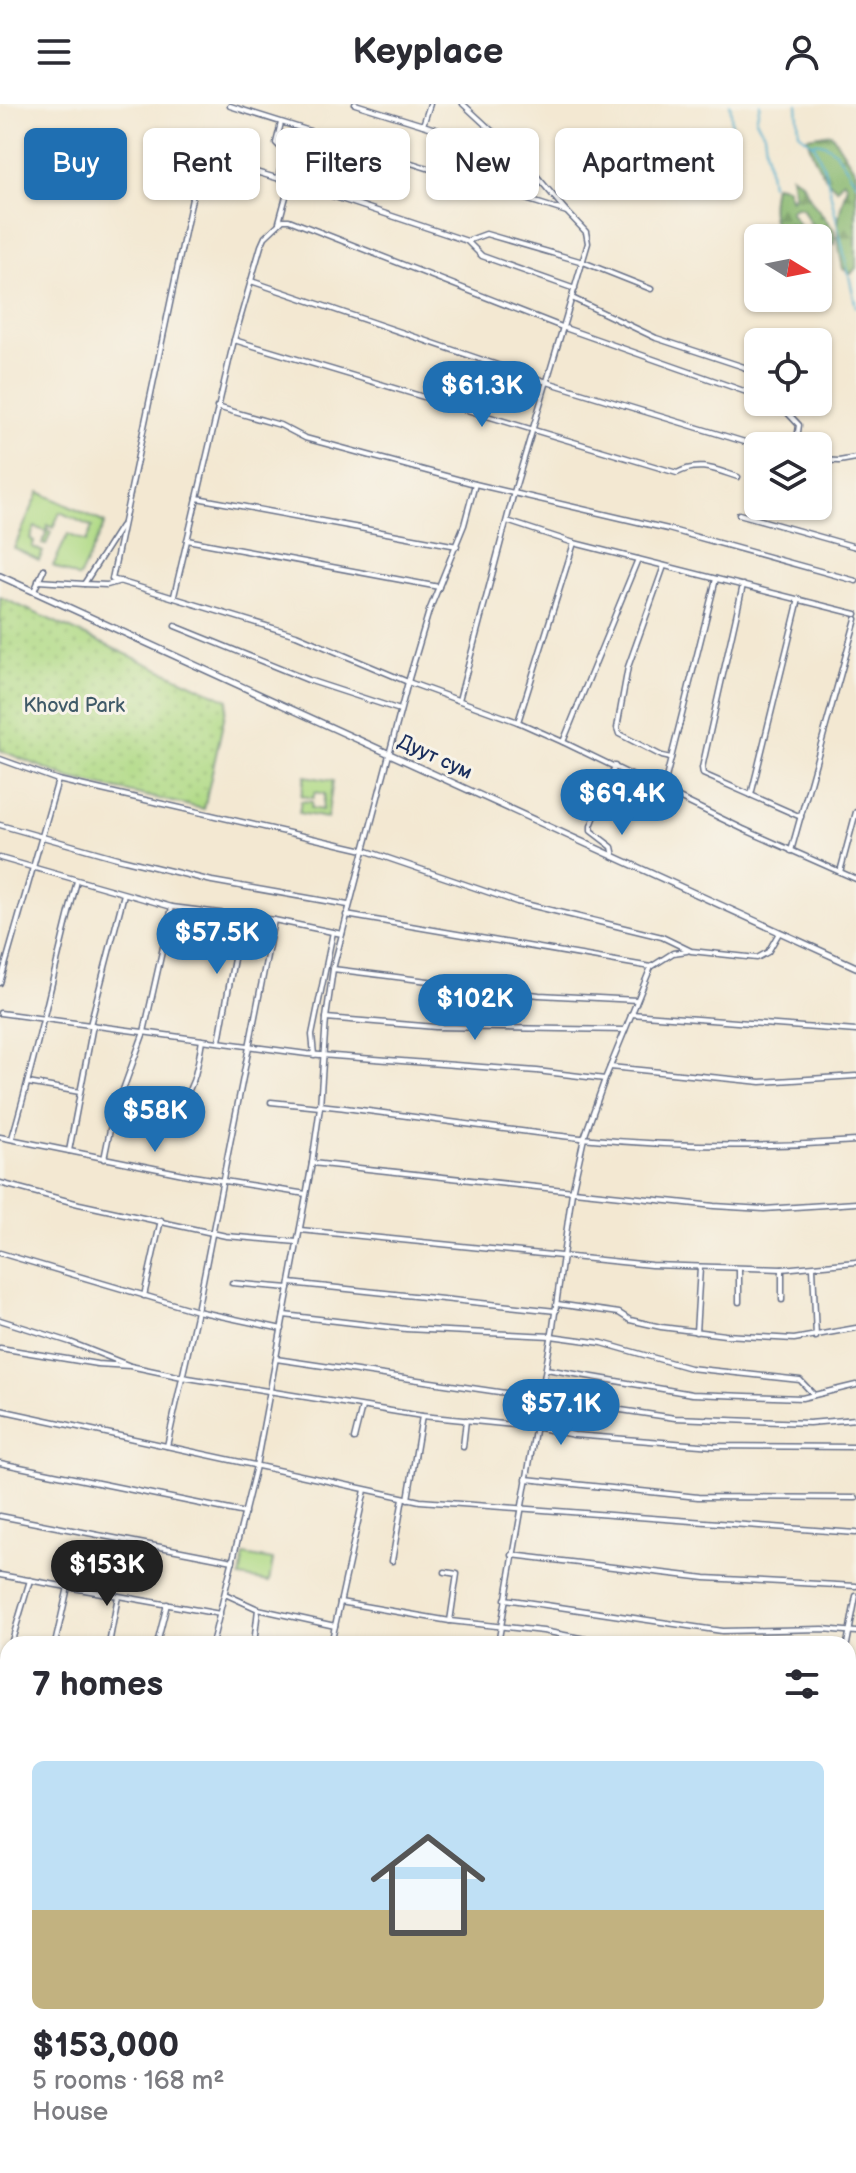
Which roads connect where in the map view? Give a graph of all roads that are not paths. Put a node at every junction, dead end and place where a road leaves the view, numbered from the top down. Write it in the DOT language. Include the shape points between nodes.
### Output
graph roads {
  1 [pos="355,104"];
  2 [pos="430,104"];
  3 [pos="463,104"];
  4 [pos="230,106"];
  5 [pos="281,123"];
  6 [pos="423,125"];
  7 [pos="280,128"];
  8 [pos="432,128"];
  9 [pos="489,128"];
  10 [pos="276,177"];
  11 [pos="539,179"];
  12 [pos="285,200"];
  13 [pos="344,200"];
  14 [pos="567,212"];
  15 [pos="278,224"];
  16 [pos="467,241"];
  17 [pos="583,262"];
  18 [pos="251,281"];
  19 [pos="575,289"];
  20 [pos="651,289"];
  21 [pos="572,298"];
  22 [pos="562,327"];
  23 [pos="234,340"];
  24 [pos="744,367"];
  25 [pos="547,382"];
  26 [pos="744,391"];
  27 [pos="217,407"];
  28 [pos="533,430"];
  29 [pos="744,442"];
  30 [pos="856,458"];
  31 [pos="832,459"];
  32 [pos="738,477"];
  33 [pos="475,484"];
  34 [pos="514,492"];
  35 [pos="197,498"];
  36 [pos="739,514"];
  37 [pos="124,521"];
  38 [pos="507,521"];
  39 [pos="187,540"];
  40 [pos="574,543"];
  41 [pos="457,546"];
  42 [pos="856,547"];
  43 [pos="638,559"];
  44 [pos="664,565"];
  45 [pos="44,569"];
  46 [pos="0,576"];
  47 [pos="716,579"];
  48 [pos="38,581"];
  49 [pos="121,581"];
  50 [pos="856,581"];
  51 [pos="84,584"];
  52 [pos="743,585"];
  53 [pos="439,587"];
  54 [pos="34,591"];
  55 [pos="174,596"];
  56 [pos="799,599"];
  57 [pos="856,616"];
  58 [pos="175,626"];
  59 [pos="408,682"];
  60 [pos="459,700"];
  61 [pos="400,710"];
  62 [pos="518,722"];
  63 [pos="563,742"];
  64 [pos="389,753"];
  65 [pos="671,758"];
  66 [pos="0,759"];
  67 [pos="615,766"];
  68 [pos="58,780"];
  69 [pos="663,790"];
  70 [pos="750,796"];
  71 [pos="856,812"];
  72 [pos="801,817"];
  73 [pos="0,825"];
  74 [pos="41,836"];
  75 [pos="364,850"];
  76 [pos="791,851"];
  77 [pos="614,857"];
  78 [pos="0,858"];
  79 [pos="32,868"];
  80 [pos="840,872"];
  81 [pos="856,879"];
  82 [pos="77,881"];
  83 [pos="124,894"];
  84 [pos="349,905"];
  85 [pos="172,907"];
  86 [pos="242,915"];
  87 [pos="346,915"];
  88 [pos="274,920"];
  89 [pos="333,932"];
  90 [pos="779,933"];
  91 [pos="342,934"];
  92 [pos="691,951"];
  93 [pos="651,967"];
  94 [pos="856,967"];
  95 [pos="333,969"];
  96 [pos="0,983"];
  97 [pos="637,1000"];
  98 [pos="0,1013"];
  99 [pos="631,1014"];
  100 [pos="326,1018"];
  101 [pos="42,1019"];
  102 [pos="91,1025"];
  103 [pos="625,1030"];
  104 [pos="856,1031"];
  105 [pos="144,1032"];
  106 [pos="202,1040"];
  107 [pos="219,1041"];
  108 [pos="249,1046"];
  109 [pos="314,1055"];
  110 [pos="324,1055"];
  111 [pos="610,1067"];
  112 [pos="856,1076"];
  113 [pos="605,1079"];
  114 [pos="28,1083"];
  115 [pos="80,1092"];
  116 [pos="119,1100"];
  117 [pos="271,1102"];
  118 [pos="320,1106"];
  119 [pos="0,1137"];
  120 [pos="584,1138"];
  121 [pos="12,1139"];
  122 [pos="856,1141"];
  123 [pos="69,1151"];
  124 [pos="104,1159"];
  125 [pos="312,1163"];
  126 [pos="222,1181"];
  127 [pos="0,1183"];
  128 [pos="572,1192"];
  129 [pos="306,1194"];
  130 [pos="856,1203"];
  131 [pos="161,1220"];
  132 [pos="300,1230"];
  133 [pos="212,1232"];
  134 [pos="297,1242"];
  135 [pos="0,1253"];
  136 [pos="564,1257"];
  137 [pos="856,1262"];
  138 [pos="813,1267"];
  139 [pos="700,1268"];
  140 [pos="739,1269"];
  141 [pos="782,1269"];
  142 [pos="232,1283"];
  143 [pos="290,1286"];
  144 [pos="144,1296"];
  145 [pos="782,1300"];
  146 [pos="739,1302"];
  147 [pos="557,1304"];
  148 [pos="197,1311"];
  149 [pos="556,1311"];
  150 [pos="284,1315"];
  151 [pos="0,1320"];
  152 [pos="856,1328"];
  153 [pos="282,1329"];
  154 [pos="696,1332"];
  155 [pos="551,1336"];
  156 [pos="816,1337"];
  157 [pos="0,1348"];
  158 [pos="276,1359"];
  159 [pos="130,1366"];
  160 [pos="546,1369"];
  161 [pos="182,1377"];
  162 [pos="856,1385"];
  163 [pos="271,1391"];
  164 [pos="814,1395"];
  165 [pos="541,1398"];
  166 [pos="362,1407"];
  167 [pos="0,1410"];
  168 [pos="422,1416"];
  169 [pos="856,1419"];
  170 [pos="466,1420"];
  171 [pos="535,1427"];
  172 [pos="354,1439"];
  173 [pos="167,1446"];
  174 [pos="463,1447"];
  175 [pos="856,1447"];
  176 [pos="0,1463"];
  177 [pos="256,1466"];
  178 [pos="526,1479"];
  179 [pos="365,1490"];
  180 [pos="856,1498"];
  181 [pos="406,1499"];
  182 [pos="521,1509"];
  183 [pos="245,1513"];
  184 [pos="0,1516"];
  185 [pos="856,1533"];
  186 [pos="512,1555"];
  187 [pos="233,1561"];
  188 [pos="392,1561"];
  189 [pos="445,1572"];
  190 [pos="0,1575"];
  191 [pos="30,1580"];
  192 [pos="856,1586"];
  193 [pos="68,1587"];
  194 [pos="225,1594"];
  195 [pos="118,1596"];
  196 [pos="856,1596"];
  197 [pos="505,1599"];
  198 [pos="340,1602"];
  199 [pos="167,1604"];
  200 [pos="258,1609"];
  201 [pos="220,1614"];
  202 [pos="450,1621"];
  203 [pos="335,1626"];
  204 [pos="501,1626"];
  205 [pos="849,1631"];
  206 [pos="856,1632"];
  207 [pos="13,1636"];
  208 [pos="57,1636"];
  209 [pos="110,1636"];
  210 [pos="159,1636"];
  211 [pos="214,1636"];
  212 [pos="255,1636"];
  213 [pos="333,1636"];
  214 [pos="499,1636"];
  215 [pos="570,1636"];
  216 [pos="848,1636"];
  1 -- 6 [label="street"];
  2 -- 6 [label="street"];
  3 -- 9 [label="street"];
  4 -- 5 [label="street"];
  5 -- 7 [label="street"];
  5 -- 14 [label="street"];
  6 -- 8 [label="street"];
  10 -- 37 [label="street" via="201,156"];
  11 -- 14 [label="street"];
  12 -- 15 [label="street"];
  13 -- 16 [label="street"];
  14 -- 17 [label="street" via="586,232"];
  15 -- 18 [label="street" via="261,246"];
  15 -- 22 [label="street" via="289,220"];
  16 -- 17 [label="street" via="486,234"];
  16 -- 19 [label="street" via="482,256"];
  17 -- 19 [label="street"];
  17 -- 20 [label="street"];
  18 -- 23 [label="street"];
  18 -- 25 [label="street"];
  19 -- 21 [label="street"];
  21 -- 22 [label="street"];
  21 -- 24 [label="street" via="656,338"];
  22 -- 25 [label="street"];
  22 -- 26 [label="street"];
  23 -- 27 [label="street"];
  23 -- 28 [label="street"];
  25 -- 28 [label="street"];
  25 -- 29 [label="street"];
  27 -- 33 [label="street" via="305,438"];
  27 -- 35 [label="street"];
  28 -- 32 [label="street" via="677,473 703,466"];
  28 -- 34 [label="street"];
  30 -- 31 [label="street"];
  33 -- 34 [label="street"];
  33 -- 41 [label="street"];
  34 -- 38 [label="street"];
  34 -- 50 [label="street"];
  35 -- 39 [label="street"];
  35 -- 41 [label="street"];
  36 -- 42 [label="street"];
  37 -- 49 [label="street" via="112,579"];
  37 -- 51 [label="street"];
  38 -- 40 [label="street"];
  38 -- 60 [label="street"];
  39 -- 53 [label="street"];
  39 -- 55 [label="street"];
  40 -- 43 [label="street"];
  40 -- 62 [label="street"];
  41 -- 53 [label="street"];
  43 -- 44 [label="street"];
  43 -- 63 [label="street"];
  44 -- 47 [label="street"];
  44 -- 65 [label="street" via="628,667 617,728 619,734"];
  45 -- 48 [label="street"];
  46 -- 54 [label="main road, Дуут сум"];
  47 -- 52 [label="street"];
  47 -- 65 [label="street"];
  48 -- 51 [label="street"];
  48 -- 54 [label="street"];
  49 -- 51 [label="street"];
  49 -- 55 [label="street"];
  52 -- 56 [label="street"];
  52 -- 70 [label="street" via="702,768 703,774"];
  53 -- 59 [label="street"];
  54 -- 64 [label="main road, Дуут сум"];
  55 -- 59 [label="street" via="296,635"];
  56 -- 57 [label="street"];
  56 -- 70 [label="street"];
  57 -- 72 [label="street"];
  58 -- 61 [label="street" via="308,680"];
  59 -- 60 [label="street"];
  59 -- 61 [label="street"];
  60 -- 62 [label="street"];
  61 -- 64 [label="street"];
  62 -- 63 [label="street"];
  63 -- 67 [label="street"];
  64 -- 75 [label="street"];
  64 -- 77 [label="main road, Дуут сум"];
  65 -- 69 [label="street"];
  66 -- 68 [label="street"];
  67 -- 69 [label="street"];
  67 -- 77 [label="street" via="591,826 612,847"];
  68 -- 74 [label="street"];
  68 -- 75 [label="street"];
  69 -- 76 [label="street"];
  70 -- 72 [label="street"];
  71 -- 80 [label="street"];
  72 -- 76 [label="street"];
  73 -- 74 [label="street"];
  74 -- 79 [label="street"];
  74 -- 84 [label="street" via="212,881"];
  75 -- 84 [label="street"];
  75 -- 92 [label="street" via="517,902 662,937"];
  76 -- 80 [label="street"];
  77 -- 90 [label="main road, Дуут сум"];
  78 -- 79 [label="street"];
  79 -- 82 [label="street"];
  79 -- 96 [label="street"];
  80 -- 81 [label="street"];
  82 -- 83 [label="street"];
  82 -- 101 [label="street"];
  83 -- 85 [label="street"];
  83 -- 102 [label="street"];
  84 -- 87 [label="street"];
  85 -- 86 [label="street"];
  85 -- 105 [label="street"];
  86 -- 88 [label="street"];
  86 -- 107 [label="street"];
  87 -- 91 [label="street"];
  87 -- 93 [label="street"];
  88 -- 89 [label="street"];
  88 -- 108 [label="street"];
  89 -- 91 [label="street"];
  89 -- 109 [label="street" via="312,1035"];
  90 -- 92 [label="street" via="768,952 757,958"];
  90 -- 94 [label="main road, Дуут сум"];
  91 -- 95 [label="street"];
  92 -- 93 [label="street" via="673,953"];
  93 -- 97 [label="street"];
  95 -- 97 [label="street" via="539,995"];
  95 -- 100 [label="street"];
  97 -- 99 [label="street"];
  98 -- 101 [label="street"];
  99 -- 103 [label="street"];
  99 -- 104 [label="street"];
  100 -- 103 [label="street" via="421,1027"];
  100 -- 110 [label="street"];
  101 -- 102 [label="street"];
  101 -- 114 [label="street"];
  102 -- 105 [label="street"];
  102 -- 115 [label="street"];
  103 -- 111 [label="street"];
  105 -- 106 [label="street"];
  105 -- 116 [label="street"];
  106 -- 107 [label="street"];
  106 -- 116 [label="street" via="191,1086 173,1109"];
  107 -- 108 [label="street"];
  108 -- 109 [label="street"];
  108 -- 126 [label="street"];
  109 -- 110 [label="street"];
  110 -- 113 [label="street"];
  110 -- 118 [label="street"];
  111 -- 112 [label="street" via="761,1082"];
  111 -- 113 [label="street"];
  113 -- 120 [label="street"];
  114 -- 115 [label="street"];
  114 -- 121 [label="street"];
  115 -- 123 [label="street"];
  116 -- 124 [label="street"];
  117 -- 118 [label="street"];
  118 -- 120 [label="street"];
  118 -- 125 [label="street"];
  119 -- 121 [label="street"];
  120 -- 122 [label="street" via="729,1146"];
  120 -- 128 [label="street"];
  121 -- 123 [label="street"];
  123 -- 124 [label="street"];
  124 -- 126 [label="street"];
  125 -- 128 [label="street"];
  125 -- 129 [label="street"];
  126 -- 129 [label="street"];
  126 -- 133 [label="street"];
  127 -- 131 [label="street"];
  128 -- 130 [label="street" via="743,1208"];
  128 -- 136 [label="street"];
  129 -- 132 [label="street"];
  131 -- 133 [label="street"];
  131 -- 144 [label="street"];
  132 -- 134 [label="street"];
  132 -- 136 [label="street"];
  133 -- 134 [label="street"];
  133 -- 148 [label="street"];
  134 -- 143 [label="street"];
  135 -- 144 [label="street"];
  136 -- 139 [label="street"];
  136 -- 147 [label="street"];
  137 -- 138 [label="street"];
  138 -- 141 [label="street"];
  138 -- 156 [label="street"];
  139 -- 140 [label="street"];
  139 -- 154 [label="street"];
  140 -- 141 [label="street"];
  140 -- 146 [label="street"];
  141 -- 145 [label="street"];
  142 -- 143 [label="street"];
  143 -- 149 [label="street"];
  143 -- 150 [label="street"];
  144 -- 148 [label="street"];
  147 -- 149 [label="street"];
  147 -- 154 [label="street"];
  148 -- 153 [label="street"];
  148 -- 161 [label="street"];
  149 -- 155 [label="street"];
  150 -- 153 [label="street"];
  150 -- 155 [label="street" via="406,1329"];
  151 -- 159 [label="street"];
  152 -- 156 [label="street"];
  153 -- 158 [label="street"];
  154 -- 156 [label="street"];
  155 -- 160 [label="street"];
  155 -- 164 [label="street" via="602,1343 690,1368 800,1380"];
  157 -- 159 [label="street"];
  158 -- 163 [label="street"];
  158 -- 165 [label="street"];
  159 -- 161 [label="street"];
  160 -- 164 [label="street" via="692,1394"];
  160 -- 165 [label="street"];
  161 -- 163 [label="street"];
  161 -- 173 [label="street"];
  162 -- 164 [label="street"];
  163 -- 166 [label="street"];
  163 -- 177 [label="street"];
  165 -- 169 [label="street" via="698,1420"];
  165 -- 171 [label="street"];
  166 -- 168 [label="street"];
  166 -- 172 [label="street"];
  167 -- 173 [label="street"];
  168 -- 170 [label="street"];
  168 -- 181 [label="street"];
  170 -- 171 [label="street"];
  170 -- 174 [label="street"];
  171 -- 175 [label="street" via="657,1444"];
  171 -- 178 [label="street"];
  173 -- 177 [label="street"];
  176 -- 183 [label="street"];
  177 -- 179 [label="street"];
  177 -- 183 [label="street"];
  178 -- 180 [label="street" via="698,1497"];
  178 -- 182 [label="street"];
  179 -- 181 [label="street"];
  179 -- 198 [label="street"];
  181 -- 182 [label="street"];
  181 -- 188 [label="street"];
  182 -- 185 [label="street"];
  182 -- 186 [label="street"];
  183 -- 187 [label="street"];
  184 -- 187 [label="street"];
  186 -- 192 [label="street" via="705,1578"];
  186 -- 197 [label="street"];
  187 -- 194 [label="street"];
  189 -- 202 [label="street" via="457,1574"];
  190 -- 191 [label="street"];
  191 -- 193 [label="street"];
  191 -- 207 [label="street"];
  193 -- 195 [label="street"];
  193 -- 208 [label="street"];
  194 -- 200 [label="street"];
  194 -- 201 [label="street"];
  195 -- 199 [label="street"];
  195 -- 209 [label="street"];
  196 -- 205 [label="street"];
  197 -- 204 [label="street"];
  197 -- 205 [label="street" via="722,1631"];
  198 -- 202 [label="street"];
  198 -- 203 [label="street"];
  199 -- 201 [label="street"];
  199 -- 210 [label="street"];
  200 -- 203 [label="street"];
  200 -- 212 [label="street"];
  201 -- 211 [label="street"];
  202 -- 204 [label="street"];
  203 -- 213 [label="street"];
  204 -- 214 [label="street"];
  204 -- 215 [label="street"];
  205 -- 206 [label="street"];
  205 -- 216 [label="street"];
}
